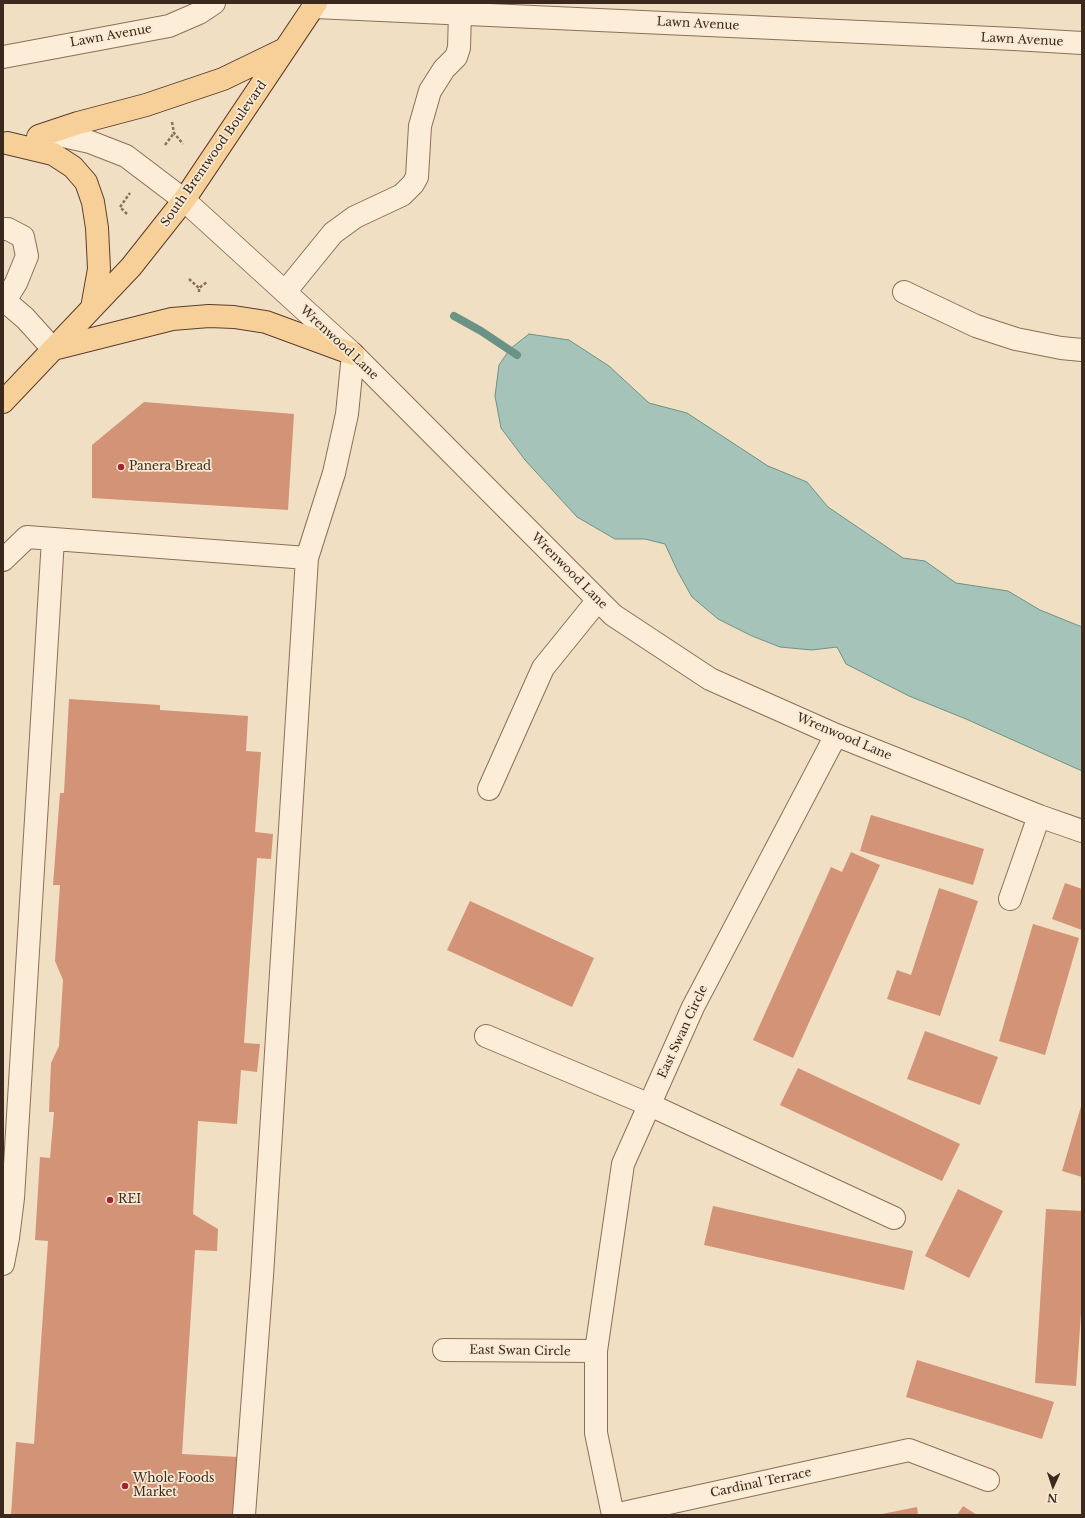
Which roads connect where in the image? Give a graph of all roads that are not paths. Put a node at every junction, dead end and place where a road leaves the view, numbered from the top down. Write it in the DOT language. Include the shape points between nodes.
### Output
graph roads {
  1 [pos="214,3"];
  2 [pos="315,5"];
  3 [pos="632,12"];
  4 [pos="460,13"];
  5 [pos="1082,44"];
  6 [pos="286,49"];
  7 [pos="3,57"];
  8 [pos="39,136"];
  9 [pos="5,143"];
  10 [pos="184,200"];
  11 [pos="3,229"];
  12 [pos="285,292"];
  13 [pos="904,292"];
  14 [pos="4,303"];
  15 [pos="92,308"];
  16 [pos="53,349"];
  17 [pos="1082,350"];
  18 [pos="353,354"];
  19 [pos="5,395"];
  20 [pos="53,539"];
  21 [pos="307,558"];
  22 [pos="3,560"];
  23 [pos="598,600"];
  24 [pos="836,735"];
  25 [pos="489,789"];
  26 [pos="1039,816"];
  27 [pos="1082,831"];
  28 [pos="1010,899"];
  29 [pos="486,1036"];
  30 [pos="650,1104"];
  31 [pos="8,1198"];
  32 [pos="894,1218"];
  33 [pos="3,1264"];
  34 [pos="444,1350"];
  35 [pos="596,1352"];
  36 [pos="988,1480"];
  37 [pos="244,1515"];
  38 [pos="613,1515"];
  1 -- 7 [label="street, Lawn Avenue" via="199,14 169,26"];
  2 -- 4 [label="street, Lawn Avenue"];
  2 -- 6 [label="main road, South Brentwood Boulevard"];
  3 -- 4 [label="street, Lawn Avenue"];
  3 -- 5 [label="street, Lawn Avenue"];
  4 -- 12 [label="street" via="459,48 456,57 444,69 430,91 420,126 417,177 413,184 402,195 355,217 333,233"];
  6 -- 8 [label="main road" via="223,79 146,105"];
  6 -- 10 [label="main road, South Brentwood Boulevard"];
  8 -- 9 [label="street, Wrenwood Lane"];
  8 -- 10 [label="street, Wrenwood Lane" via="63,136 90,142 126,156"];
  9 -- 15 [label="main road" via="53,154 73,167 86,182 93,202 97,228 99,270"];
  10 -- 12 [label="street, Wrenwood Lane"];
  10 -- 15 [label="main road, South Brentwood Boulevard" via="131,267"];
  11 -- 14 [label="street" via="8,229 23,238 27,256 16,284"];
  12 -- 18 [label="street, Wrenwood Lane"];
  13 -- 17 [label="street" via="976,326 1016,339"];
  14 -- 16 [label="street" via="25,318"];
  15 -- 16 [label="main road, South Brentwood Boulevard"];
  16 -- 18 [label="main road" via="172,319 209,316 266,322"];
  16 -- 19 [label="main road, South Brentwood Boulevard"];
  18 -- 21 [label="street" via="347,414 334,473"];
  18 -- 23 [label="street, Wrenwood Lane"];
  20 -- 21 [label="street"];
  20 -- 22 [label="street" via="27,538"];
  20 -- 31 [label="street"];
  21 -- 37 [label="street" via="262,1276"];
  23 -- 24 [label="street, Wrenwood Lane" via="613,615 710,679"];
  23 -- 25 [label="street" via="542,668"];
  24 -- 26 [label="street, Wrenwood Lane"];
  24 -- 30 [label="street, East Swan Circle" via="693,1007"];
  26 -- 27 [label="street, Wrenwood Lane"];
  26 -- 28 [label="street"];
  29 -- 30 [label="street"];
  30 -- 32 [label="street"];
  30 -- 35 [label="street, East Swan Circle" via="623,1164"];
  31 -- 33 [label="street" via="8,1238"];
  34 -- 35 [label="street, East Swan Circle"];
  35 -- 38 [label="street, East Swan Circle" via="596,1433"];
  36 -- 38 [label="street, Cardinal Terrace" via="908,1450"];
}
